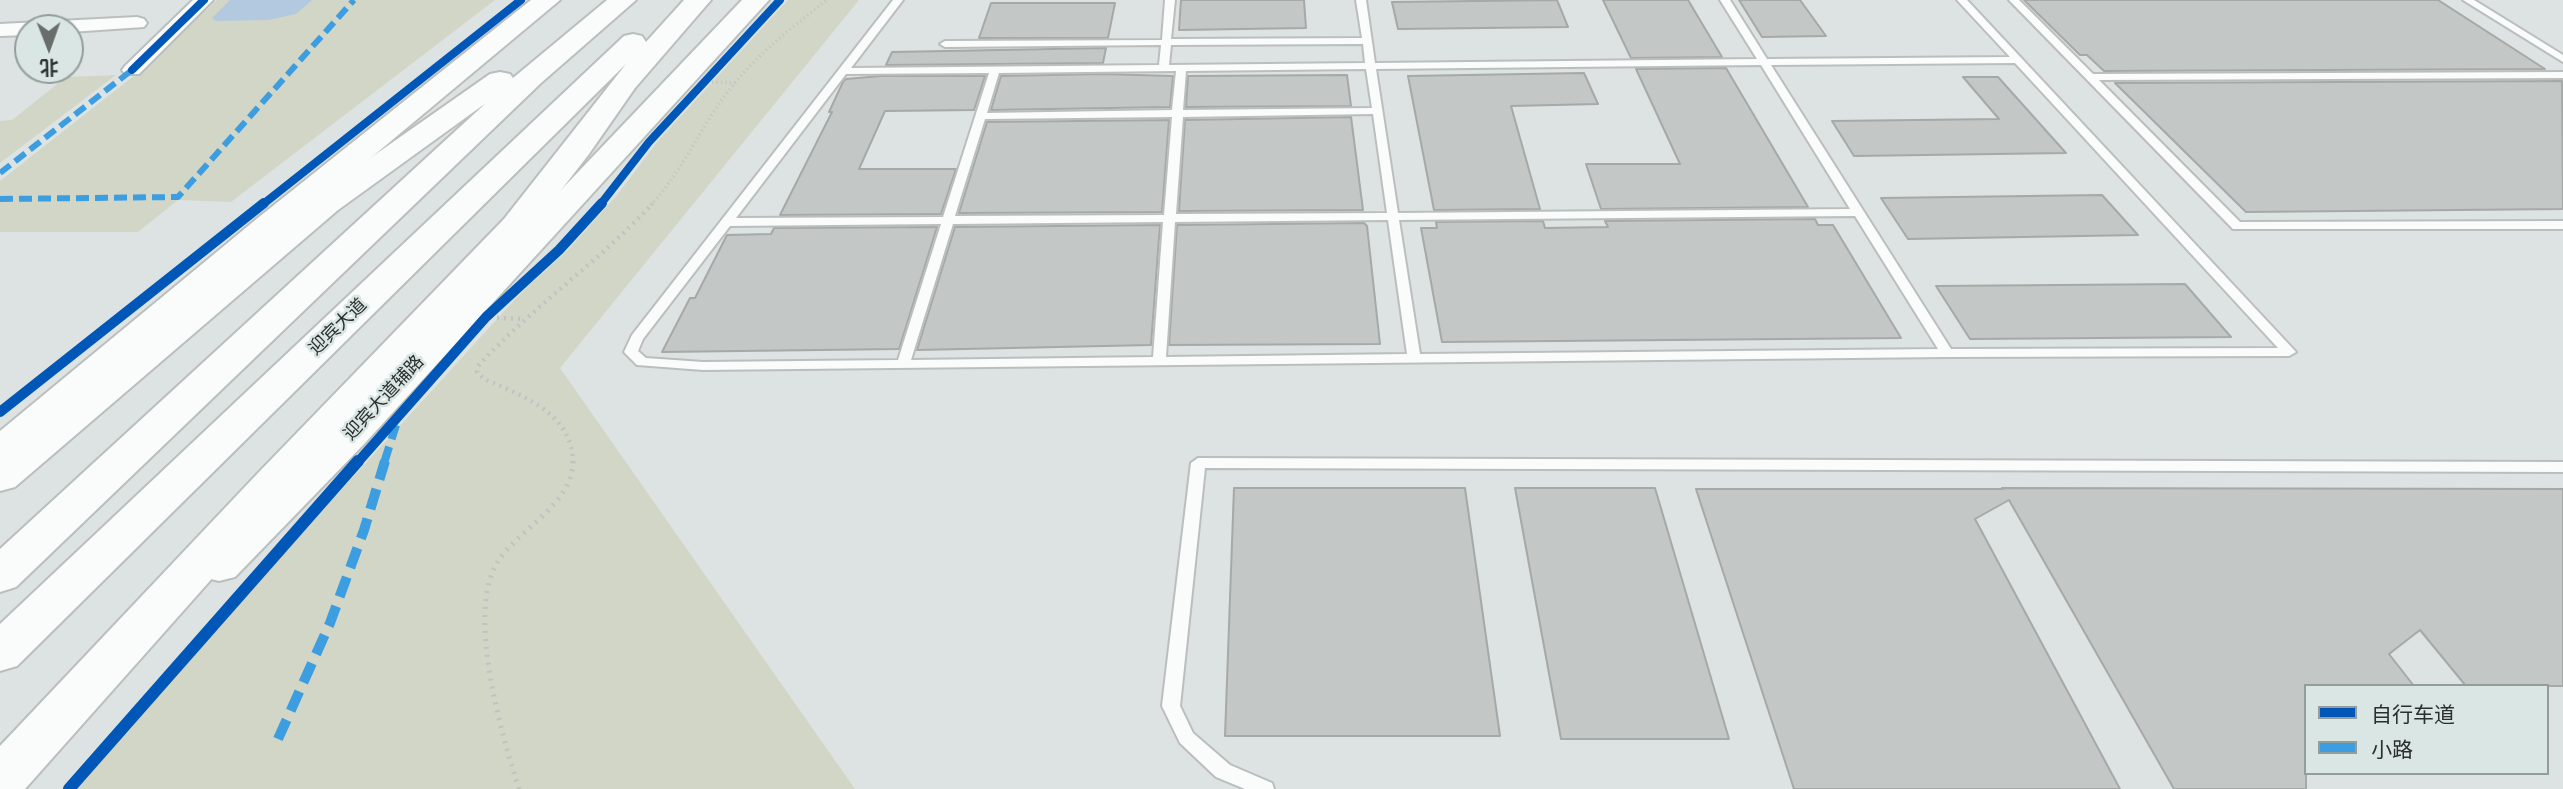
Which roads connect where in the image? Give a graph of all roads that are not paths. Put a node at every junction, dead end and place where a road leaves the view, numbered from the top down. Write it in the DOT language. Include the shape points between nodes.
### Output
graph roads {
  1 [pos="204,0"];
  2 [pos="547,0"];
  3 [pos="604,0"];
  4 [pos="623,0"];
  5 [pos="676,0"];
  6 [pos="698,0"];
  7 [pos="756,0"];
  8 [pos="898,0"];
  9 [pos="1170,0"];
  10 [pos="1361,0"];
  11 [pos="1725,0"];
  12 [pos="1962,0"];
  13 [pos="2014,0"];
  14 [pos="2468,0"];
  15 [pos="137,23"];
  16 [pos="84,26"];
  17 [pos="1367,41"];
  18 [pos="1166,43"];
  19 [pos="945,44"];
  20 [pos="2563,59"];
  21 [pos="1763,60"];
  22 [pos="2018,60"];
  23 [pos="1371,65"];
  24 [pos="1164,67"];
  25 [pos="1181,67"];
  26 [pos="995,69"];
  27 [pos="132,70"];
  28 [pos="842,71"];
  29 [pos="2563,75"];
  30 [pos="2090,77"];
  31 [pos="1378,111"];
  32 [pos="1178,113"];
  33 [pos="981,116"];
  34 [pos="1859,212"];
  35 [pos="1393,216"];
  36 [pos="1170,217"];
  37 [pos="948,219"];
  38 [pos="726,222"];
  39 [pos="2563,225"];
  40 [pos="1947,353"];
  41 [pos="1414,358"];
  42 [pos="1158,361"];
  43 [pos="904,364"];
  44 [pos="0,453"];
  45 [pos="2563,467"];
  46 [pos="0,477"];
  47 [pos="0,575"];
  48 [pos="204,581"];
  49 [pos="0,653"];
  50 [pos="0,783"];
  51 [pos="25,789"];
  52 [pos="1265,789"];
  1 -- 27 [label="street"];
  2 -- 44 [label="main road" via="227,259"];
  3 -- 46 [label="main road" via="544,49 327,203"];
  4 -- 47 [label="main road" via="531,77"];
  5 -- 49 [label="main road, 迎宾大道"];
  6 -- 50 [label="main road" via="625,82 516,226 273,483"];
  7 -- 48 [label="main road, 迎宾大道辅路" via="351,434"];
  8 -- 28 [label="lane"];
  9 -- 18 [label="lane"];
  10 -- 17 [label="lane"];
  11 -- 21 [label="lane"];
  12 -- 22 [label="lane"];
  13 -- 30 [label="lane"];
  14 -- 20 [label="lane"];
  15 -- 16 [label="street"];
  17 -- 18 [label="lane"];
  17 -- 23 [label="lane"];
  18 -- 19 [label="lane"];
  18 -- 24 [label="lane"];
  21 -- 22 [label="lane"];
  21 -- 23 [label="lane"];
  21 -- 34 [label="lane"];
  22 -- 40 [label="lane" via="2289,352"];
  23 -- 25 [label="lane"];
  23 -- 31 [label="lane"];
  24 -- 25 [label="lane"];
  24 -- 26 [label="lane"];
  25 -- 32 [label="lane"];
  26 -- 28 [label="lane"];
  26 -- 33 [label="lane"];
  28 -- 38 [label="lane"];
  29 -- 30 [label="lane"];
  30 -- 39 [label="lane" via="2237,226"];
  31 -- 32 [label="lane"];
  31 -- 35 [label="lane"];
  32 -- 33 [label="lane"];
  32 -- 36 [label="lane"];
  33 -- 37 [label="lane"];
  34 -- 35 [label="lane"];
  34 -- 40 [label="lane"];
  35 -- 36 [label="lane"];
  35 -- 41 [label="lane"];
  36 -- 37 [label="lane"];
  36 -- 42 [label="lane"];
  37 -- 38 [label="lane"];
  37 -- 43 [label="lane"];
  38 -- 43 [label="lane" via="636,338 631,352 642,362 703,366"];
  40 -- 41 [label="lane"];
  41 -- 42 [label="lane"];
  42 -- 43 [label="lane"];
  45 -- 52 [label="lane" via="1198,463 1171,706 1186,738 1223,771"];
  48 -- 50 [label="main road, 迎宾大道辅路"];
  48 -- 51 [label="main road"];
}
